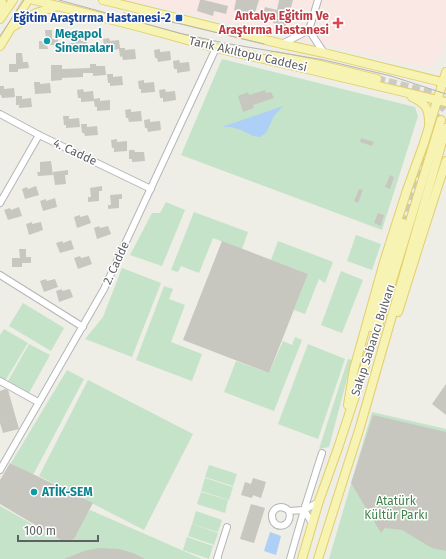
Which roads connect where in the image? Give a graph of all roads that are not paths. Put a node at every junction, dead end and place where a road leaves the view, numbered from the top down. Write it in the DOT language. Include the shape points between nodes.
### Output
graph roads {
  1 [pos="1,0"];
  2 [pos="13,0"];
  3 [pos="28,0"];
  4 [pos="34,0"];
  5 [pos="103,0"];
  6 [pos="318,0"];
  7 [pos="59,6"];
  8 [pos="0,15"];
  9 [pos="0,19"];
  10 [pos="12,27"];
  11 [pos="309,30"];
  12 [pos="282,44"];
  13 [pos="0,46"];
  14 [pos="216,48"];
  15 [pos="235,53"];
  16 [pos="324,53"];
  17 [pos="446,68"];
  18 [pos="446,72"];
  19 [pos="424,78"];
  20 [pos="377,79"];
  21 [pos="444,83"];
  22 [pos="397,90"];
  23 [pos="437,100"];
  24 [pos="446,102"];
  25 [pos="0,114"];
  26 [pos="441,120"];
  27 [pos="429,126"];
  28 [pos="446,128"];
  29 [pos="39,135"];
  30 [pos="446,161"];
  31 [pos="151,189"];
  32 [pos="0,203"];
  33 [pos="403,223"];
  34 [pos="0,275"];
  35 [pos="83,327"];
  36 [pos="0,381"];
  37 [pos="38,402"];
  38 [pos="346,414"];
  39 [pos="360,427"];
  40 [pos="341,439"];
  41 [pos="322,453"];
  42 [pos="0,470"];
  43 [pos="319,502"];
  44 [pos="304,510"];
  45 [pos="289,511"];
  46 [pos="312,523"];
  47 [pos="227,527"];
  48 [pos="218,559"];
  49 [pos="290,559"];
  50 [pos="302,559"];
  51 [pos="318,559"];
  1 -- 8 [label="main road"];
  2 -- 9 [label="main road"];
  3 -- 10 [label="main road"];
  4 -- 7 [label="main road, Tarık Akıltopu Caddesi"];
  5 -- 12 [label="main road, Tarık Akıltopu Caddesi"];
  6 -- 11 [label="street"];
  7 -- 10 [label="main road" via="36,13"];
  7 -- 14 [label="main road, Tarık Akıltopu Caddesi"];
  10 -- 13 [label="main road"];
  11 -- 12 [label="street"];
  11 -- 16 [label="street"];
  12 -- 16 [label="main road, Tarık Akıltopu Caddesi"];
  14 -- 15 [label="main road, Tarık Akıltopu Caddesi"];
  14 -- 31 [label="street, 2. Cadde"];
  15 -- 20 [label="main road" via="292,59"];
  15 -- 22 [label="main road, Tarık Akıltopu Caddesi"];
  16 -- 19 [label="main road, Tarık Akıltopu Caddesi"];
  17 -- 19 [label="main road" via="437,77"];
  18 -- 21 [label="main road"];
  19 -- 21 [label="main road, Tarık Akıltopu Caddesi"];
  21 -- 23 [label="main road"];
  22 -- 23 [label="main road, Tarık Akıltopu Caddesi"];
  22 -- 27 [label="main road" via="425,106 429,114"];
  23 -- 24 [label="main road, Tarık Akıltopu Caddesi"];
  23 -- 27 [label="main road"];
  25 -- 29 [label="street, 4. Cadde"];
  26 -- 40 [label="main road, Sakıp Sabancı Bulvarı"];
  27 -- 38 [label="main road" via="384,262 354,369"];
  28 -- 39 [label="main road, Sakıp Sabancı Bulvarı"];
  29 -- 31 [label="street, 4. Cadde"];
  29 -- 32 [label="street"];
  30 -- 39 [label="main road"];
  31 -- 35 [label="street, 2. Cadde" via="104,289"];
  33 -- 38 [label="main road"];
  34 -- 35 [label="street"];
  35 -- 37 [label="street, 2. Cadde"];
  36 -- 37 [label="street"];
  37 -- 42 [label="street, 2. Cadde"];
  38 -- 40 [label="main road"];
  39 -- 51 [label="main road, Sakıp Sabancı Bulvarı"];
  40 -- 43 [label="main road, Sakıp Sabancı Bulvarı"];
  41 -- 44 [label="street"];
  43 -- 44 [label="street"];
  43 -- 46 [label="main road, Sakıp Sabancı Bulvarı"];
  44 -- 45 [label="street"];
  44 -- 46 [label="street"];
  44 -- 49 [label="street"];
  46 -- 50 [label="main road, Sakıp Sabancı Bulvarı"];
  47 -- 48 [label="street"];
}
